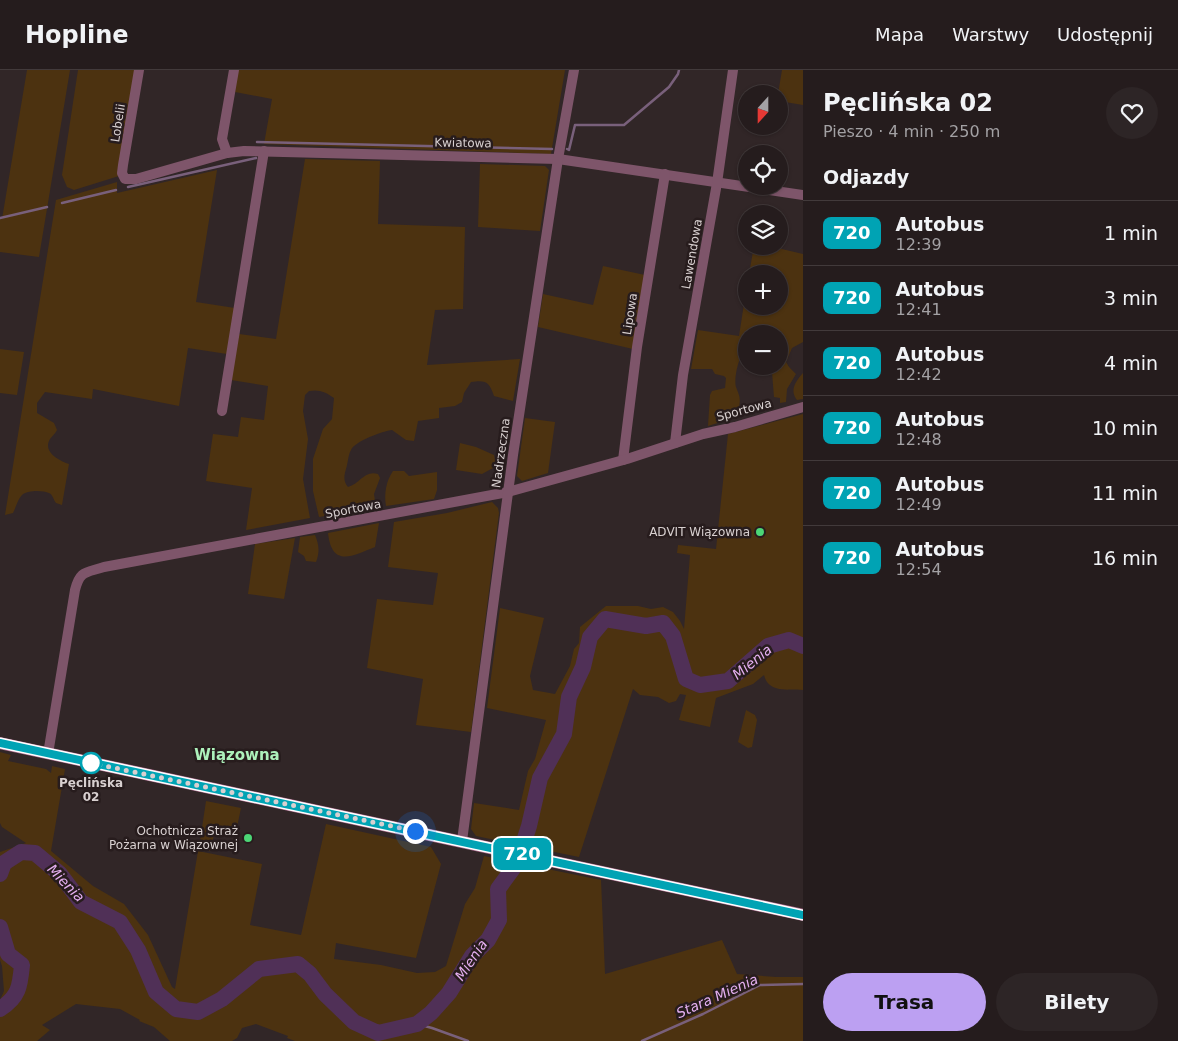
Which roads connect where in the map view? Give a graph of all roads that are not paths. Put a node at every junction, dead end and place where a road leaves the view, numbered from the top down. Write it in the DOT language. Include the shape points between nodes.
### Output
graph roads {
  1 [pos="139,70"];
  2 [pos="234,70"];
  3 [pos="574,70"];
  4 [pos="733,70"];
  5 [pos="264,151"];
  6 [pos="227,153"];
  7 [pos="558,159"];
  8 [pos="665,174"];
  9 [pos="124,179"];
  10 [pos="717,183"];
  11 [pos="803,195"];
  12 [pos="803,407"];
  13 [pos="222,411"];
  14 [pos="675,443"];
  15 [pos="624,460"];
  16 [pos="508,492"];
  17 [pos="0,743"];
  18 [pos="48,754"];
  19 [pos="462,842"];
  20 [pos="803,915"];
  1 -- 9 [label="street, Lobelii" via="123,165"];
  2 -- 6 [label="street" via="222,139"];
  3 -- 7 [label="street, Nadrzeczna"];
  4 -- 10 [label="street, Lawendowa"];
  5 -- 6 [label="street, Kwiatowa"];
  5 -- 7 [label="street, Kwiatowa"];
  5 -- 13 [label="street"];
  6 -- 9 [label="street, Kwiatowa" via="136,179"];
  7 -- 8 [label="street, Kwiatowa"];
  7 -- 16 [label="street, Nadrzeczna"];
  8 -- 10 [label="street, Kwiatowa"];
  8 -- 15 [label="street, Lipowa" via="637,347"];
  10 -- 11 [label="street, Kwiatowa"];
  10 -- 14 [label="street, Lawendowa" via="683,375"];
  12 -- 14 [label="street, Sportowa"];
  14 -- 15 [label="street, Sportowa"];
  15 -- 16 [label="street, Sportowa"];
  16 -- 18 [label="street, Sportowa" via="104,567 82,574 75,590"];
  16 -- 19 [label="street, Nadrzeczna"];
  17 -- 18 [label="street"];
  18 -- 19 [label="street"];
  19 -- 20 [label="street"];
}
